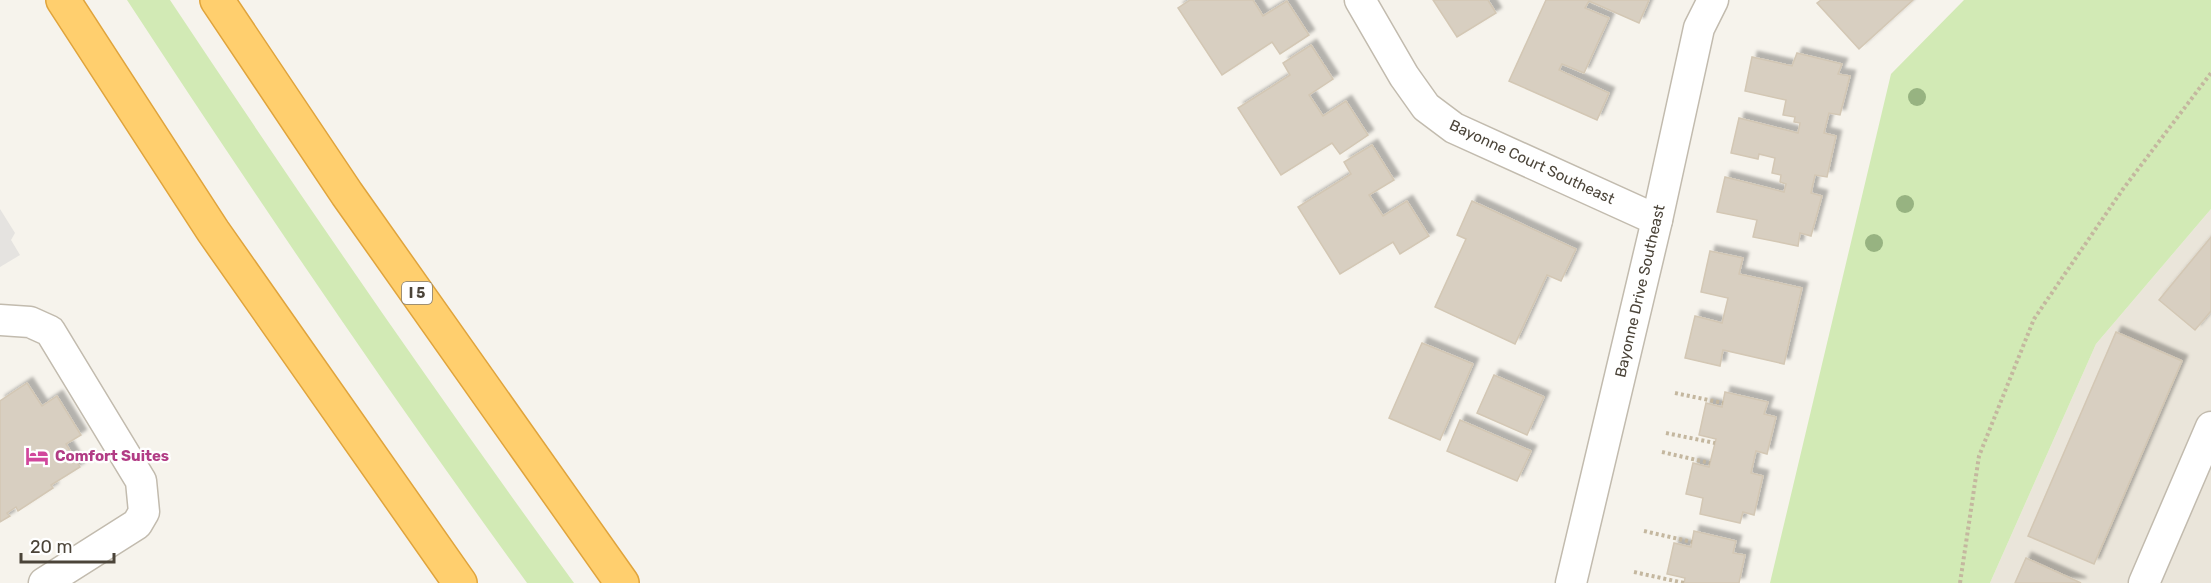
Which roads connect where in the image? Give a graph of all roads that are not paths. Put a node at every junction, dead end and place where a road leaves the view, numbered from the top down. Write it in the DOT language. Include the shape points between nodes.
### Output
graph roads {
  1 [pos="63,0"];
  2 [pos="217,0"];
  3 [pos="1360,0"];
  4 [pos="1713,0"];
  5 [pos="1657,220"];
  6 [pos="0,320"];
  7 [pos="2211,427"];
  8 [pos="44,583"];
  9 [pos="460,583"];
  10 [pos="622,583"];
  11 [pos="1571,583"];
  12 [pos="2144,583"];
  1 -- 9 [label="highway" via="213,231"];
  2 -- 10 [label="highway, I 5" via="347,194"];
  3 -- 5 [label="street, Bayonne Court Southeast" via="1426,107 1454,128"];
  4 -- 5 [label="street, Bayonne Drive Southeast" via="1699,28"];
  5 -- 11 [label="street, Bayonne Drive Southeast"];
  6 -- 8 [label="street" via="30,322 50,331 141,481 144,512 137,524"];
  7 -- 12 [label="street"];
}
